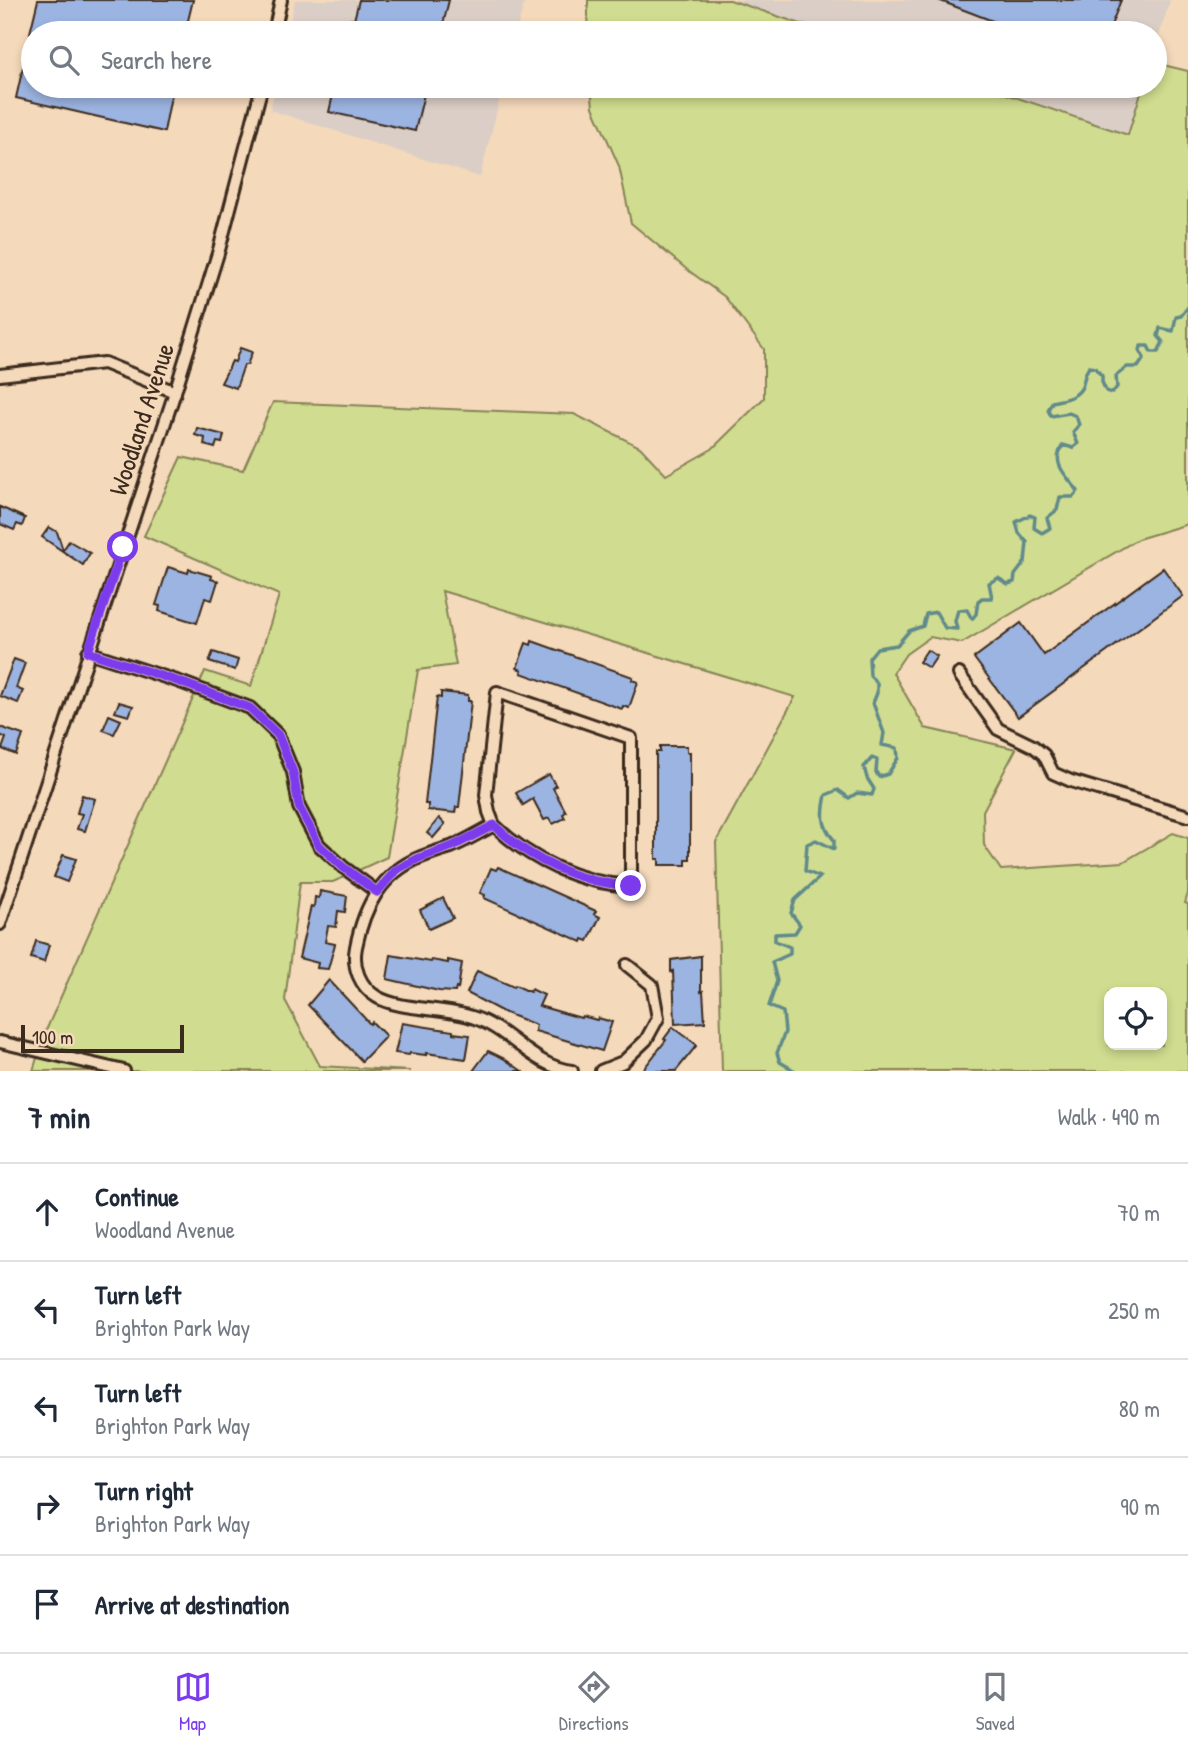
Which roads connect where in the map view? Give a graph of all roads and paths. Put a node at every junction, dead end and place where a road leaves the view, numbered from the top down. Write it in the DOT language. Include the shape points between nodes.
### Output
graph roads {
  1 [pos="281,0"];
  2 [pos="277,21"];
  3 [pos="259,98"];
  4 [pos="0,375"];
  5 [pos="175,392"];
  6 [pos="88,652"];
  7 [pos="959,674"];
  8 [pos="1188,816"];
  9 [pos="494,825"];
  10 [pos="377,892"];
  11 [pos="0,924"];
  12 [pos="627,965"];
  13 [pos="0,1042"];
  14 [pos="124,1071"];
  15 [pos="572,1071"];
  16 [pos="600,1071"];
  1 -- 2 [label="street"];
  3 -- 5 [label="street, Woodland Avenue"];
  4 -- 5 [label="street" via="104,363"];
  5 -- 6 [label="street, Woodland Avenue"];
  6 -- 10 [label="street" via="250,708 278,735 293,772 299,807 319,845"];
  6 -- 11 [label="street, Woodland Avenue"];
  7 -- 8 [label="street" via="998,729 1033,746 1053,773"];
  9 -- 9 [label="street" via="513,844 583,879 631,886 631,738 497,692 486,795"];
  9 -- 10 [label="street" via="396,870"];
  10 -- 15 [label="street" via="362,920 354,955 362,985 397,1005 460,1012 484,1020 545,1064"];
  12 -- 16 [label="street" via="652,985 658,1018 646,1040 623,1062"];
  13 -- 14 [label="street"];
}
